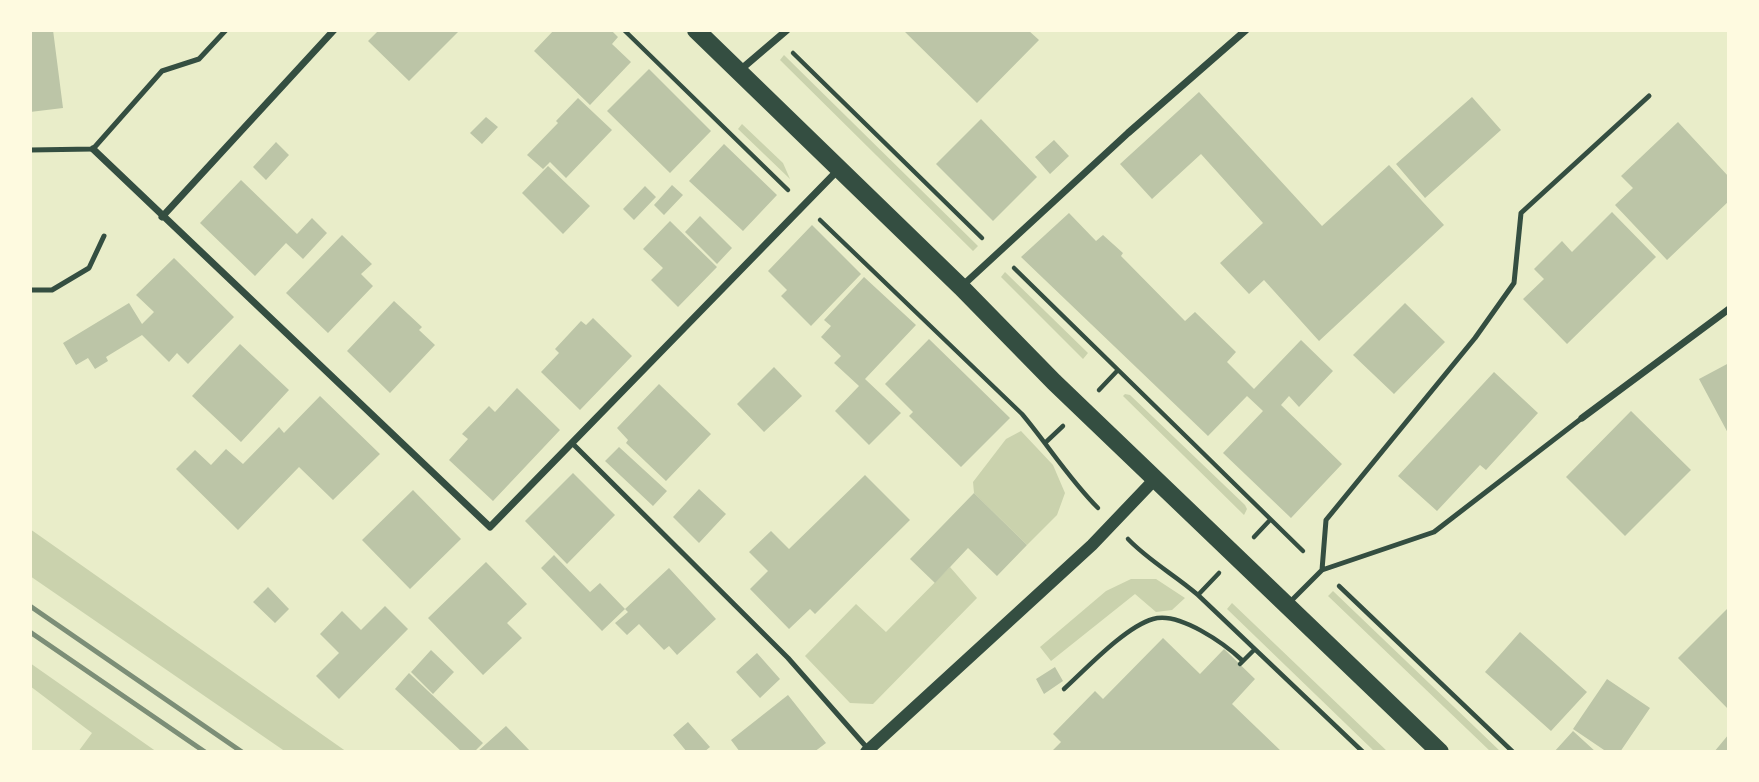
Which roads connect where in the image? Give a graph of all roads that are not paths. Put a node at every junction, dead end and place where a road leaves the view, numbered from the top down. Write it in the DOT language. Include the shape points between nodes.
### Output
graph roads {
  1 [pos="226,30"];
  2 [pos="334,30"];
  3 [pos="696,30"];
  4 [pos="787,30"];
  5 [pos="1246,30"];
  6 [pos="738,72"];
  7 [pos="1649,96"];
  8 [pos="93,149"];
  9 [pos="30,150"];
  10 [pos="839,169"];
  11 [pos="162,217"];
  12 [pos="104,236"];
  13 [pos="961,287"];
  14 [pos="30,290"];
  15 [pos="1729,309"];
  16 [pos="1582,418"];
  17 [pos="572,443"];
  18 [pos="1155,479"];
  19 [pos="1322,570"];
  20 [pos="1287,605"];
  21 [pos="868,751"];
  22 [pos="1440,752"];
  1 -- 8 [label="lane" via="199,59 162,71"];
  2 -- 11 [label="street"];
  3 -- 6 [label="main road"];
  4 -- 6 [label="street"];
  5 -- 13 [label="street"];
  6 -- 10 [label="main road"];
  7 -- 19 [label="lane" via="1521,213 1514,284 1326,520"];
  8 -- 9 [label="lane"];
  8 -- 11 [label="street"];
  10 -- 13 [label="main road"];
  10 -- 17 [label="street"];
  11 -- 17 [label="street" via="490,527"];
  12 -- 14 [label="lane" via="89,268 52,290"];
  13 -- 18 [label="main road"];
  15 -- 16 [label="street"];
  16 -- 19 [label="lane" via="1434,532"];
  17 -- 21 [label="lane" via="779,649"];
  18 -- 20 [label="main road"];
  18 -- 21 [label="street" via="1092,545"];
  19 -- 20 [label="lane"];
  20 -- 22 [label="main road"];
}
